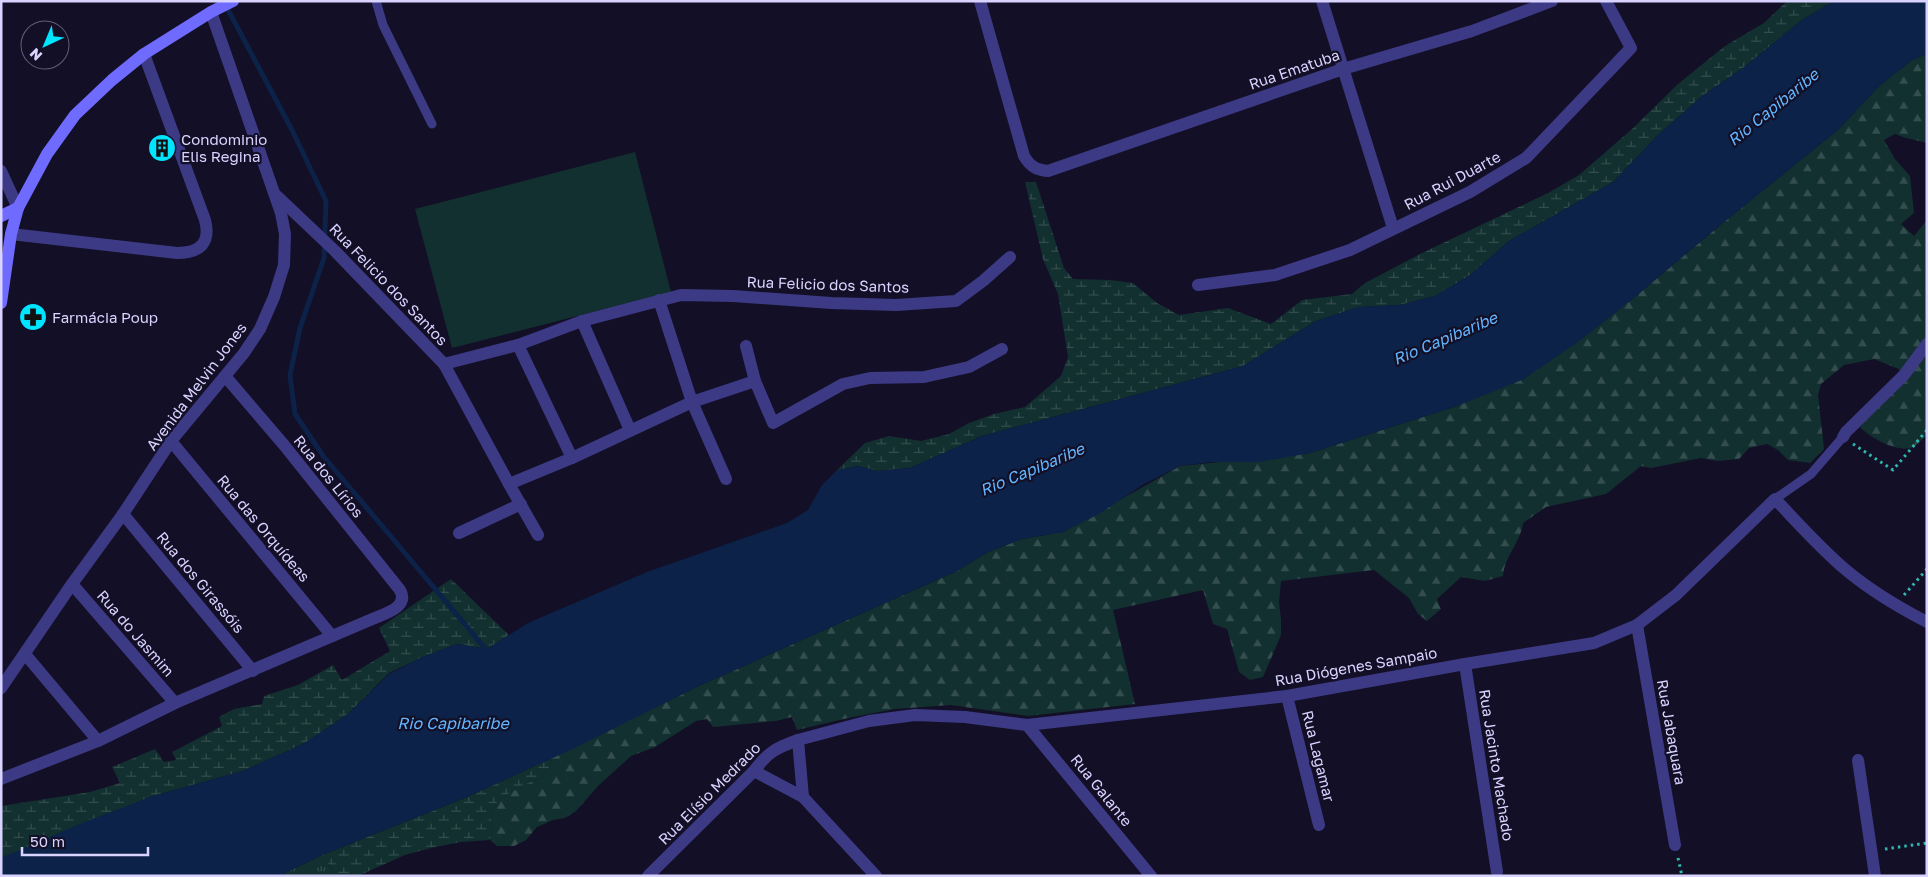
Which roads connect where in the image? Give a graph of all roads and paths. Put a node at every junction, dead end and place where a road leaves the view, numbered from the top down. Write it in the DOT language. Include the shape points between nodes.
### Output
graph roads {
  1 [pos="233,1"];
  2 [pos="376,1"];
  3 [pos="980,1"];
  4 [pos="1322,1"];
  5 [pos="1552,1"];
  6 [pos="1606,1"];
  7 [pos="213,11"];
  8 [pos="144,54"];
  9 [pos="1343,69"];
  10 [pos="432,124"];
  11 [pos="1,171"];
  12 [pos="276,196"];
  13 [pos="18,208"];
  14 [pos="1,216"];
  15 [pos="1393,228"];
  16 [pos="11,234"];
  17 [pos="1010,257"];
  18 [pos="3,271"];
  19 [pos="1198,285"];
  20 [pos="659,300"];
  21 [pos="1,303"];
  22 [pos="582,321"];
  23 [pos="1927,344"];
  24 [pos="518,345"];
  25 [pos="746,346"];
  26 [pos="1002,349"];
  27 [pos="444,364"];
  28 [pos="225,376"];
  29 [pos="755,381"];
  30 [pos="692,402"];
  31 [pos="630,430"];
  32 [pos="1927,430"];
  33 [pos="1843,438"];
  34 [pos="171,441"];
  35 [pos="572,458"];
  36 [pos="726,479"];
  37 [pos="509,484"];
  38 [pos="1775,499"];
  39 [pos="520,504"];
  40 [pos="123,514"];
  41 [pos="460,533"];
  42 [pos="538,535"];
  43 [pos="1927,569"];
  44 [pos="72,584"];
  45 [pos="1896,605"];
  46 [pos="1927,622"];
  47 [pos="1637,624"];
  48 [pos="332,636"];
  49 [pos="25,654"];
  50 [pos="1464,664"];
  51 [pos="253,671"];
  52 [pos="1,688"];
  53 [pos="1287,696"];
  54 [pos="175,703"];
  55 [pos="1027,725"];
  56 [pos="798,740"];
  57 [pos="98,741"];
  58 [pos="1858,760"];
  59 [pos="754,771"];
  60 [pos="1,779"];
  61 [pos="803,797"];
  62 [pos="1319,825"];
  63 [pos="1927,843"];
  64 [pos="1675,845"];
  65 [pos="1872,852"];
  66 [pos="1498,872"];
  67 [pos="648,876"];
  68 [pos="876,876"];
  69 [pos="1151,876"];
  70 [pos="1875,876"];
  1 -- 7 [label="main road"];
  2 -- 10 [label="lane" via="383,25"];
  3 -- 9 [label="street, Rua Ematuba" via="1024,156 1034,168 1048,171"];
  4 -- 9 [label="street"];
  5 -- 9 [label="street, Rua Ematuba" via="1472,31"];
  6 -- 15 [label="street, Rua Rui Duarte" via="1631,48 1526,158 1470,192"];
  7 -- 8 [label="main road"];
  7 -- 12 [label="street, Avenida Melvin Jones"];
  8 -- 13 [label="main road" via="75,115 47,154"];
  8 -- 16 [label="street" via="205,220 208,231 200,248 177,253"];
  9 -- 15 [label="street"];
  11 -- 13 [label="street"];
  12 -- 27 [label="street, Rua Felicio dos Santos" via="335,251"];
  12 -- 28 [label="street, Avenida Melvin Jones" via="285,234 284,265 260,329"];
  13 -- 14 [label="main road"];
  13 -- 16 [label="main road"];
  15 -- 19 [label="street, Rua Rui Duarte" via="1350,250 1275,275"];
  16 -- 18 [label="main road"];
  17 -- 20 [label="street, Rua Felicio dos Santos" via="956,301 896,305 706,294 681,294"];
  18 -- 21 [label="main road"];
  20 -- 22 [label="street, Rua Felicio dos Santos"];
  20 -- 30 [label="street"];
  22 -- 24 [label="street, Rua Felicio dos Santos"];
  22 -- 31 [label="street"];
  23 -- 33 [label="street" via="1904,375"];
  24 -- 27 [label="street, Rua Felicio dos Santos"];
  24 -- 35 [label="street"];
  25 -- 29 [label="street"];
  26 -- 29 [label="street" via="969,367 933,375 870,378 844,384 773,423"];
  27 -- 37 [label="street"];
  28 -- 34 [label="street, Avenida Melvin Jones"];
  28 -- 48 [label="street, Rua dos Lírios" via="400,590 403,599 397,608"];
  29 -- 30 [label="street"];
  30 -- 31 [label="street"];
  30 -- 36 [label="street"];
  31 -- 35 [label="street"];
  32 -- 33 [label="path" via="1893,470"];
  33 -- 38 [label="lane, Rua Diógenes Sampaio" via="1811,474"];
  34 -- 40 [label="street, Avenida Melvin Jones"];
  34 -- 48 [label="street, Rua das Orquídeas"];
  35 -- 37 [label="street"];
  37 -- 39 [label="street"];
  38 -- 45 [label="street" via="1846,570"];
  38 -- 47 [label="street, Rua Diógenes Sampaio" via="1676,595"];
  39 -- 41 [label="street"];
  39 -- 42 [label="street"];
  40 -- 44 [label="street, Avenida Melvin Jones"];
  40 -- 51 [label="street, Rua dos Girassóis"];
  43 -- 45 [label="path"];
  44 -- 49 [label="street, Avenida Melvin Jones"];
  44 -- 54 [label="street, Rua do Jasmim"];
  45 -- 46 [label="street"];
  47 -- 50 [label="street, Rua Diógenes Sampaio" via="1594,643"];
  47 -- 64 [label="street, Rua Jabaquara"];
  48 -- 51 [label="street"];
  49 -- 52 [label="street, Avenida Melvin Jones"];
  49 -- 57 [label="street"];
  50 -- 53 [label="street, Rua Diógenes Sampaio"];
  50 -- 66 [label="street, Rua Jacinto Machado"];
  51 -- 54 [label="street"];
  53 -- 55 [label="street, Rua Diógenes Sampaio"];
  53 -- 62 [label="street, Rua Lagamar"];
  54 -- 57 [label="street"];
  55 -- 56 [label="street, Rua Diógenes Sampaio" via="915,715 869,721"];
  55 -- 69 [label="street, Rua Galante"];
  56 -- 59 [label="street, Rua Elísio Medrado" via="766,755"];
  56 -- 61 [label="street"];
  57 -- 60 [label="street"];
  58 -- 65 [label="street"];
  59 -- 61 [label="street"];
  59 -- 67 [label="street, Rua Elísio Medrado"];
  61 -- 68 [label="street"];
  63 -- 65 [label="path"];
  65 -- 70 [label="street"];
}
